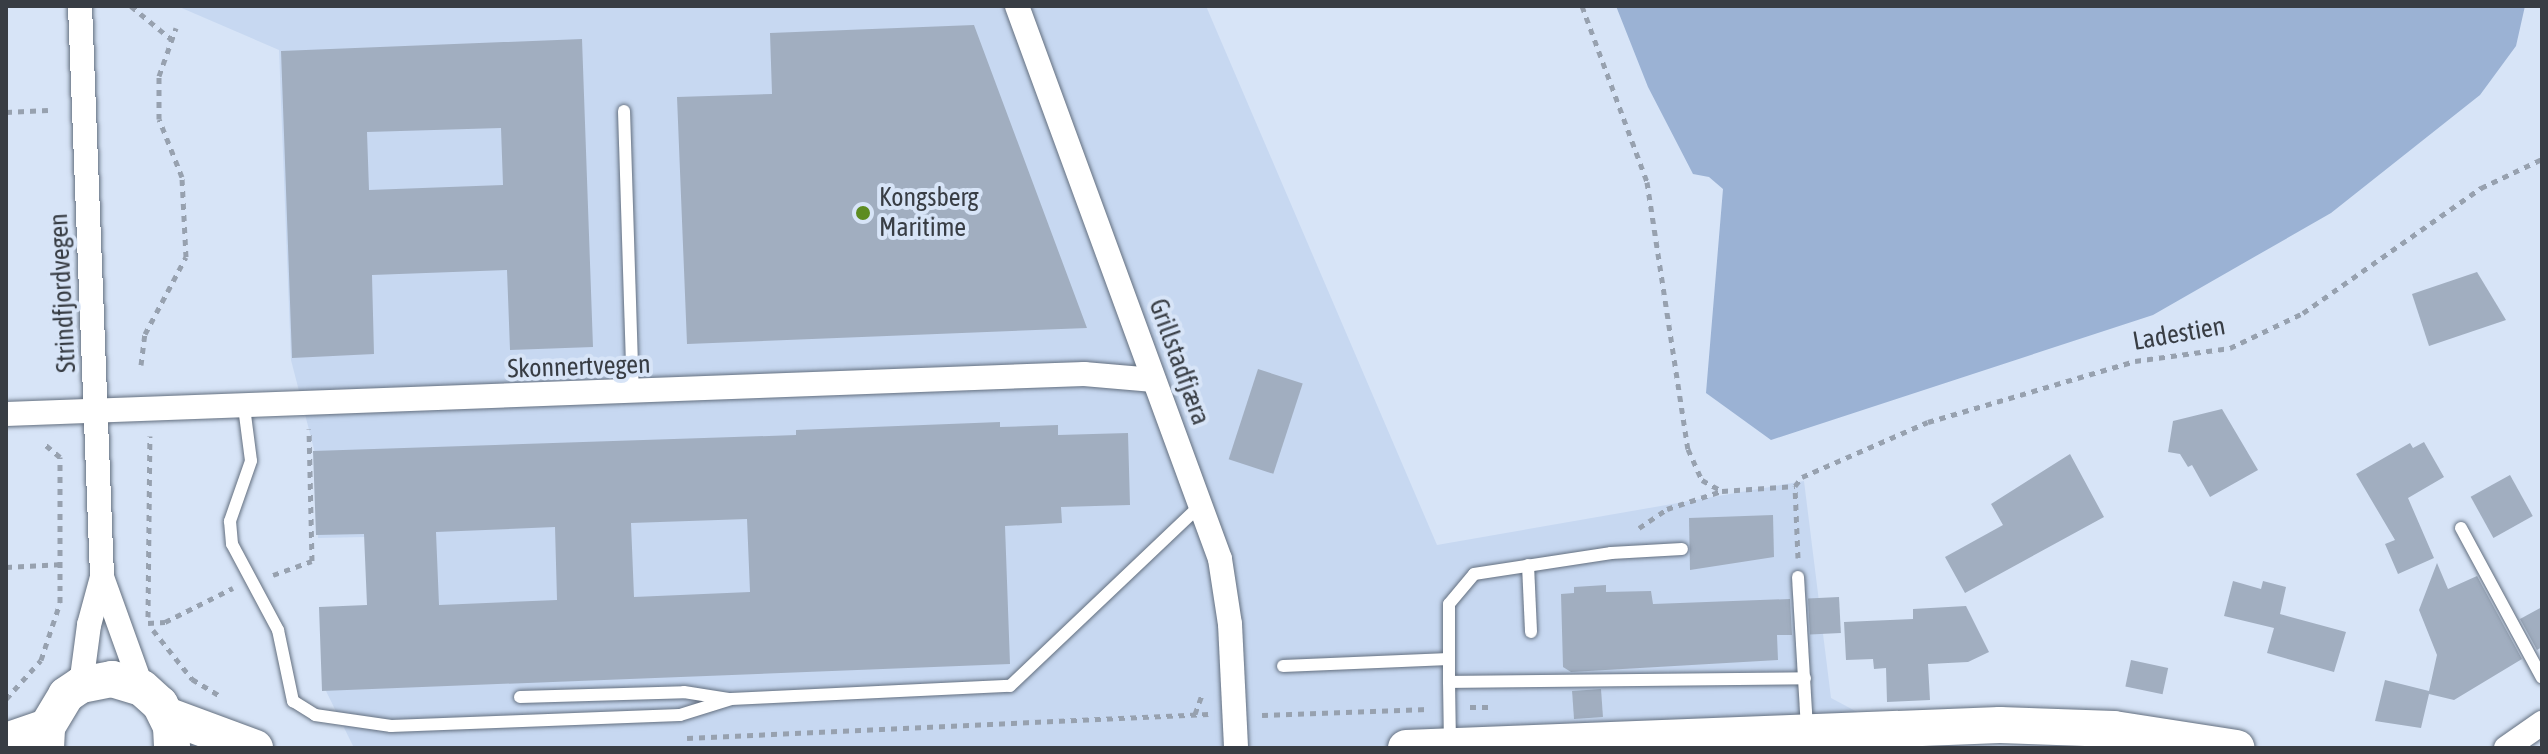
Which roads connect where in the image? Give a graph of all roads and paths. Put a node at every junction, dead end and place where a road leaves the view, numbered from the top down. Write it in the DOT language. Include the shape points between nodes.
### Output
graph roads {
  1 [pos="80,6"];
  2 [pos="131,6"];
  3 [pos="1017,6"];
  4 [pos="1582,6"];
  5 [pos="176,28"];
  6 [pos="171,39"];
  7 [pos="48,110"];
  8 [pos="624,111"];
  9 [pos="6,112"];
  10 [pos="2542,159"];
  11 [pos="141,365"];
  12 [pos="1154,380"];
  13 [pos="633,393"];
  14 [pos="96,411"];
  15 [pos="6,414"];
  16 [pos="245,418"];
  17 [pos="309,426"];
  18 [pos="325,426"];
  19 [pos="163,432"];
  20 [pos="30,438"];
  21 [pos="1795,486"];
  22 [pos="1722,491"];
  23 [pos="1201,505"];
  24 [pos="2461,528"];
  25 [pos="1682,549"];
  26 [pos="1611,553"];
  27 [pos="312,561"];
  28 [pos="64,564"];
  29 [pos="1528,565"];
  30 [pos="6,567"];
  31 [pos="102,577"];
  32 [pos="1798,577"];
  33 [pos="148,623"];
  34 [pos="1531,632"];
  35 [pos="1449,659"];
  36 [pos="1283,666"];
  37 [pos="1805,678"];
  38 [pos="2542,678"];
  39 [pos="1449,682"];
  40 [pos="1207,683"];
  41 [pos="81,685"];
  42 [pos="142,688"];
  43 [pos="520,697"];
  44 [pos="6,699"];
  45 [pos="731,699"];
  46 [pos="1195,714"];
  47 [pos="2542,723"];
  48 [pos="1807,730"];
  49 [pos="169,731"];
  50 [pos="47,737"];
  51 [pos="2000,737"];
  52 [pos="6,741"];
  53 [pos="1450,747"];
  54 [pos="255,748"];
  55 [pos="1236,748"];
  56 [pos="1406,748"];
  57 [pos="2237,748"];
  58 [pos="2506,748"];
  1 -- 14 [label="street, Strindfjordvegen"];
  2 -- 6 [label="path"];
  3 -- 12 [label="street, Grillstadfjæra"];
  4 -- 22 [label="path" via="1647,182 1688,449 1702,480"];
  5 -- 6 [label="path"];
  6 -- 11 [label="path" via="159,76 159,119 182,177 186,257 145,334"];
  7 -- 9 [label="path"];
  8 -- 13 [label="lane"];
  10 -- 21 [label="path, Ladestien" via="2481,188 2303,313 2230,348 2135,361 1928,422 1828,464"];
  12 -- 13 [label="street, Skonnertvegen" via="1092,374"];
  12 -- 23 [label="street, Grillstadfjæra"];
  13 -- 16 [label="street, Skonnertvegen"];
  14 -- 15 [label="street, Skonnertvegen"];
  14 -- 16 [label="street, Skonnertvegen"];
  14 -- 31 [label="street, Strindfjordvegen"];
  16 -- 17 [label="path"];
  16 -- 45 [label="lane" via="251,461 230,521 232,544 278,630 293,701 315,715 391,726 680,715"];
  17 -- 18 [label="path"];
  17 -- 27 [label="path"];
  19 -- 33 [label="path" via="146,442"];
  20 -- 28 [label="path" via="50,444 60,457"];
  21 -- 22 [label="path, Ladestien"];
  21 -- 32 [label="path"];
  22 -- 26 [label="path, Ladestien" via="1667,509"];
  23 -- 45 [label="lane" via="1010,686"];
  23 -- 55 [label="street, Grillstadfjæra" via="1220,559 1230,624"];
  24 -- 38 [label="lane"];
  25 -- 26 [label="lane"];
  26 -- 29 [label="lane"];
  28 -- 30 [label="path"];
  28 -- 44 [label="path" via="48,647 27,680"];
  29 -- 34 [label="lane"];
  29 -- 35 [label="lane" via="1474,574 1459,587 1449,604"];
  31 -- 41 [label="street, Strindfjordvegen"];
  31 -- 42 [label="street, Strindfjordvegen"];
  32 -- 37 [label="lane"];
  35 -- 36 [label="lane"];
  35 -- 39 [label="lane"];
  37 -- 39 [label="lane"];
  37 -- 48 [label="lane"];
  39 -- 53 [label="lane"];
  40 -- 46 [label="path"];
  41 -- 42 [label="street" via="112,679"];
  41 -- 50 [label="street" via="60,703"];
  42 -- 49 [label="street"];
  43 -- 45 [label="lane" via="684,692"];
  47 -- 58 [label="street"];
  48 -- 51 [label="street"];
  48 -- 53 [label="street"];
  49 -- 54 [label="street"];
  50 -- 52 [label="street"];
  51 -- 57 [label="street" via="2114,729"];
  53 -- 56 [label="street"];
}
